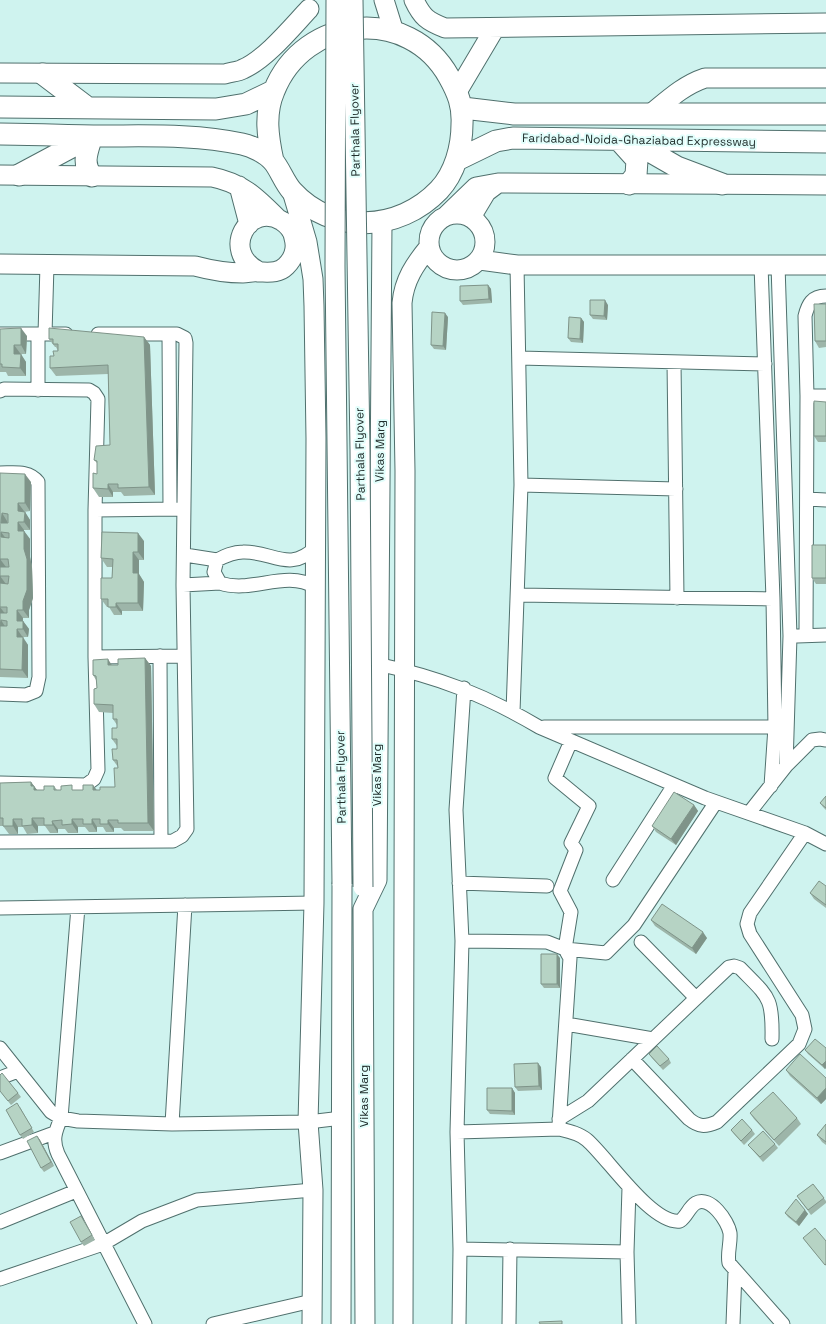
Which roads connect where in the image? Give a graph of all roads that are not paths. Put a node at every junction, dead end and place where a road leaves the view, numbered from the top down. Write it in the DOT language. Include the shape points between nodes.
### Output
graph roads {
  1 [pos="336,0"];
  2 [pos="353,0"];
  3 [pos="384,0"];
  4 [pos="414,0"];
  5 [pos="310,4"];
  6 [pos="826,23"];
  7 [pos="495,28"];
  8 [pos="394,32"];
  9 [pos="305,48"];
  10 [pos="0,73"];
  11 [pos="43,74"];
  12 [pos="826,78"];
  13 [pos="273,91"];
  14 [pos="460,100"];
  15 [pos="0,107"];
  16 [pos="88,108"];
  17 [pos="652,113"];
  18 [pos="826,114"];
  19 [pos="0,134"];
  20 [pos="92,136"];
  21 [pos="624,140"];
  22 [pos="826,142"];
  23 [pos="457,160"];
  24 [pos="273,161"];
  25 [pos="9,175"];
  26 [pos="92,176"];
  27 [pos="498,183"];
  28 [pos="629,184"];
  29 [pos="722,184"];
  30 [pos="826,185"];
  31 [pos="239,186"];
  32 [pos="294,199"];
  33 [pos="446,216"];
  34 [pos="471,217"];
  35 [pos="280,220"];
  36 [pos="382,223"];
  37 [pos="248,224"];
  38 [pos="429,247"];
  39 [pos="240,251"];
  40 [pos="292,257"];
  41 [pos="480,260"];
  42 [pos="0,264"];
  43 [pos="47,265"];
  44 [pos="517,265"];
  45 [pos="769,265"];
  46 [pos="826,265"];
  47 [pos="194,266"];
  48 [pos="258,272"];
  49 [pos="312,272"];
  50 [pos="826,296"];
  51 [pos="0,334"];
  52 [pos="42,334"];
  53 [pos="169,334"];
  54 [pos="519,358"];
  55 [pos="674,362"];
  56 [pos="765,364"];
  57 [pos="38,390"];
  58 [pos="0,391"];
  59 [pos="807,396"];
  60 [pos="826,396"];
  61 [pos="381,410"];
  62 [pos="404,410"];
  63 [pos="380,438"];
  64 [pos="405,471"];
  65 [pos="0,473"];
  66 [pos="521,486"];
  67 [pos="676,489"];
  68 [pos="807,500"];
  69 [pos="826,500"];
  70 [pos="170,509"];
  71 [pos="95,510"];
  72 [pos="185,510"];
  73 [pos="185,555"];
  74 [pos="304,555"];
  75 [pos="216,560"];
  76 [pos="220,583"];
  77 [pos="305,583"];
  78 [pos="183,585"];
  79 [pos="518,595"];
  80 [pos="677,598"];
  81 [pos="773,599"];
  82 [pos="806,635"];
  83 [pos="826,635"];
  84 [pos="790,636"];
  85 [pos="774,637"];
  86 [pos="160,656"];
  87 [pos="184,656"];
  88 [pos="95,657"];
  89 [pos="377,664"];
  90 [pos="404,670"];
  91 [pos="464,688"];
  92 [pos="0,694"];
  93 [pos="513,712"];
  94 [pos="538,727"];
  95 [pos="774,727"];
  96 [pos="826,740"];
  97 [pos="571,741"];
  98 [pos="786,766"];
  99 [pos="0,783"];
  100 [pos="674,785"];
  101 [pos="771,786"];
  102 [pos="716,802"];
  103 [pos="749,813"];
  104 [pos="805,834"];
  105 [pos="161,841"];
  106 [pos="0,842"];
  107 [pos="826,844"];
  108 [pos="314,862"];
  109 [pos="613,880"];
  110 [pos="459,883"];
  111 [pos="547,886"];
  112 [pos="314,903"];
  113 [pos="185,905"];
  114 [pos="78,906"];
  115 [pos="343,906"];
  116 [pos="0,908"];
  117 [pos="363,909"];
  118 [pos="462,941"];
  119 [pos="641,942"];
  120 [pos="566,949"];
  121 [pos="696,998"];
  122 [pos="566,1024"];
  123 [pos="653,1039"];
  124 [pos="772,1039"];
  125 [pos="0,1048"];
  126 [pos="632,1060"];
  127 [pos="18,1071"];
  128 [pos="0,1078"];
  129 [pos="61,1118"];
  130 [pos="342,1118"];
  131 [pos="308,1122"];
  132 [pos="172,1124"];
  133 [pos="559,1124"];
  134 [pos="456,1132"];
  135 [pos="54,1133"];
  136 [pos="0,1153"];
  137 [pos="629,1188"];
  138 [pos="313,1190"];
  139 [pos="76,1191"];
  140 [pos="0,1222"];
  141 [pos="103,1244"];
  142 [pos="460,1249"];
  143 [pos="510,1249"];
  144 [pos="627,1252"];
  145 [pos="735,1272"];
  146 [pos="0,1279"];
  147 [pos="312,1302"];
  148 [pos="145,1324"];
  149 [pos="213,1324"];
  150 [pos="312,1324"];
  151 [pos="341,1324"];
  152 [pos="365,1324"];
  153 [pos="403,1324"];
  154 [pos="459,1324"];
  155 [pos="509,1324"];
  156 [pos="629,1324"];
  157 [pos="733,1324"];
  158 [pos="783,1324"];
  1 -- 115 [label="street, Parthala Flyover, bridge" via="335,266"];
  2 -- 117 [label="street, Parthala Flyover, bridge"];
  3 -- 8 [label="street"];
  4 -- 7 [label="street" via="419,11 429,22 445,28"];
  5 -- 9 [label="street"];
  5 -- 11 [label="street" via="283,37 261,57 243,69 225,74"];
  6 -- 7 [label="street"];
  7 -- 14 [label="street"];
  8 -- 9 [label="main road" via="371,28 347,29 325,36"];
  8 -- 14 [label="main road" via="421,45 432,55 442,66"];
  9 -- 13 [label="main road" via="286,68"];
  10 -- 11 [label="street"];
  11 -- 16 [label="main road"];
  12 -- 17 [label="street" via="704,78 694,81 676,93"];
  13 -- 16 [label="main road" via="246,104 216,109"];
  13 -- 24 [label="main road" via="268,138"];
  14 -- 17 [label="main road, Faridabad-Noida-Ghaziabad Expressway" via="514,114"];
  14 -- 23 [label="main road" via="462,136"];
  15 -- 16 [label="main road"];
  17 -- 18 [label="main road, Faridabad-Noida-Ghaziabad Expressway"];
  19 -- 20 [label="main road"];
  20 -- 24 [label="main road" via="179,136 219,139 251,146"];
  20 -- 25 [label="main road"];
  20 -- 26 [label="main road" via="86,158 87,169"];
  21 -- 22 [label="main road, Faridabad-Noida-Ghaziabad Expressway"];
  21 -- 23 [label="main road, Faridabad-Noida-Ghaziabad Expressway" via="513,138 496,141"];
  21 -- 28 [label="main road" via="637,160 636,175"];
  21 -- 29 [label="main road" via="677,167"];
  23 -- 36 [label="main road" via="440,189 414,211"];
  24 -- 32 [label="main road"];
  25 -- 26 [label="street"];
  26 -- 31 [label="street" via="212,177"];
  27 -- 28 [label="street"];
  27 -- 33 [label="street" via="476,187"];
  27 -- 34 [label="street" via="486,192"];
  28 -- 29 [label="street"];
  29 -- 30 [label="street"];
  31 -- 35 [label="street" via="253,195"];
  31 -- 37 [label="street"];
  32 -- 35 [label="street"];
  32 -- 36 [label="main road" via="333,219 357,224"];
  32 -- 49 [label="street" via="307,242"];
  33 -- 34 [label="street" via="460,214"];
  33 -- 38 [label="street" via="432,228"];
  34 -- 41 [label="street" via="480,225 484,234 485,247"];
  35 -- 37 [label="street" via="262,217"];
  35 -- 40 [label="street" via="294,235 295,251"];
  36 -- 61 [label="street, Vikas Marg"];
  37 -- 39 [label="street" via="240,241"];
  38 -- 41 [label="street" via="438,263 450,269 464,270"];
  38 -- 62 [label="street" via="417,262 403,291"];
  39 -- 47 [label="street" via="231,257"];
  39 -- 48 [label="street" via="250,267"];
  40 -- 48 [label="street" via="286,266 277,271"];
  40 -- 49 [label="street"];
  41 -- 44 [label="street"];
  42 -- 43 [label="street"];
  43 -- 47 [label="street"];
  43 -- 52 [label="street"];
  44 -- 45 [label="street"];
  44 -- 54 [label="street"];
  45 -- 46 [label="street"];
  45 -- 56 [label="street"];
  45 -- 84 [label="street"];
  47 -- 48 [label="street" via="212,270"];
  49 -- 74 [label="street" via="316,438"];
  50 -- 59 [label="street" via="813,299 807,305"];
  51 -- 52 [label="street"];
  52 -- 53 [label="street"];
  52 -- 57 [label="street"];
  53 -- 70 [label="street"];
  53 -- 72 [label="street" via="185,338 186,343"];
  54 -- 55 [label="street"];
  54 -- 66 [label="street"];
  55 -- 56 [label="street"];
  55 -- 67 [label="street"];
  56 -- 81 [label="street"];
  57 -- 58 [label="street"];
  57 -- 71 [label="street" via="89,390 98,399"];
  59 -- 60 [label="street"];
  59 -- 68 [label="street"];
  61 -- 62 [label="street"];
  61 -- 63 [label="street, Vikas Marg"];
  62 -- 64 [label="street"];
  63 -- 64 [label="street"];
  63 -- 89 [label="street, Vikas Marg"];
  64 -- 90 [label="street"];
  65 -- 92 [label="street" via="26,473 33,475 38,482 39,677 36,691 26,695"];
  66 -- 67 [label="street"];
  66 -- 79 [label="street"];
  67 -- 80 [label="street"];
  68 -- 69 [label="street"];
  68 -- 82 [label="street"];
  70 -- 71 [label="street"];
  70 -- 72 [label="street"];
  71 -- 88 [label="street"];
  72 -- 73 [label="street"];
  73 -- 75 [label="street"];
  73 -- 78 [label="street"];
  74 -- 75 [label="street" via="289,560 243,552 228,554"];
  74 -- 77 [label="street"];
  74 -- 77 [label="street" via="289,565 288,573 292,579"];
  75 -- 76 [label="street" via="214,572"];
  76 -- 77 [label="street" via="244,586 289,579"];
  76 -- 78 [label="street"];
  77 -- 108 [label="street"];
  78 -- 87 [label="street"];
  79 -- 80 [label="street"];
  79 -- 93 [label="street"];
  80 -- 81 [label="street"];
  81 -- 85 [label="street"];
  82 -- 83 [label="street"];
  82 -- 84 [label="street"];
  84 -- 85 [label="street"];
  84 -- 98 [label="street"];
  85 -- 95 [label="street"];
  86 -- 87 [label="street"];
  86 -- 88 [label="street"];
  86 -- 105 [label="street"];
  87 -- 105 [label="street" via="187,829 182,836 173,841"];
  88 -- 99 [label="street" via="98,770 94,779 86,785"];
  89 -- 90 [label="street"];
  89 -- 117 [label="street, Vikas Marg" via="377,880"];
  90 -- 91 [label="street"];
  90 -- 153 [label="street"];
  91 -- 93 [label="street"];
  91 -- 110 [label="street" via="456,810"];
  93 -- 94 [label="street"];
  94 -- 95 [label="street"];
  94 -- 97 [label="street"];
  95 -- 101 [label="street"];
  96 -- 98 [label="street" via="812,740"];
  97 -- 100 [label="street"];
  97 -- 120 [label="street" via="555,778 589,806 571,843 576,850 560,892 571,912"];
  98 -- 101 [label="street"];
  100 -- 102 [label="street"];
  100 -- 109 [label="street"];
  101 -- 103 [label="street"];
  102 -- 103 [label="street"];
  102 -- 120 [label="street" via="634,925 606,953"];
  103 -- 104 [label="street"];
  104 -- 107 [label="street"];
  104 -- 126 [label="street" via="750,913 747,924 750,934 802,1015 805,1029 799,1044 717,1122 707,1127 697,1126 689,1119"];
  105 -- 106 [label="street"];
  108 -- 112 [label="street"];
  108 -- 115 [label="street"];
  110 -- 111 [label="street"];
  110 -- 118 [label="street"];
  112 -- 113 [label="street"];
  112 -- 131 [label="street"];
  113 -- 114 [label="street"];
  113 -- 132 [label="street"];
  114 -- 116 [label="street"];
  114 -- 129 [label="street"];
  115 -- 130 [label="street, Vikas Marg"];
  117 -- 152 [label="street, Vikas Marg"];
  118 -- 120 [label="street" via="547,942"];
  118 -- 134 [label="street"];
  119 -- 121 [label="street"];
  120 -- 122 [label="street" via="570,958"];
  121 -- 123 [label="street"];
  121 -- 124 [label="street" via="729,967 740,968 768,997 773,1015"];
  122 -- 123 [label="street"];
  122 -- 133 [label="street"];
  123 -- 126 [label="street"];
  125 -- 127 [label="street"];
  126 -- 133 [label="street"];
  127 -- 128 [label="street"];
  127 -- 129 [label="street" via="51,1112"];
  129 -- 132 [label="street" via="78,1121"];
  129 -- 135 [label="street"];
  130 -- 131 [label="street"];
  130 -- 151 [label="street, Vikas Marg"];
  131 -- 132 [label="street"];
  131 -- 138 [label="street"];
  133 -- 134 [label="street"];
  133 -- 137 [label="street" via="587,1139"];
  134 -- 142 [label="street"];
  135 -- 136 [label="street"];
  135 -- 139 [label="street" via="58,1154"];
  137 -- 144 [label="street"];
  137 -- 145 [label="street" via="671,1221 680,1221 698,1202 712,1205 730,1232 728,1256"];
  138 -- 141 [label="street" via="197,1200 142,1221"];
  138 -- 147 [label="street"];
  139 -- 140 [label="street"];
  139 -- 141 [label="street"];
  141 -- 146 [label="street"];
  141 -- 148 [label="street"];
  142 -- 143 [label="street"];
  142 -- 154 [label="street"];
  143 -- 144 [label="street"];
  143 -- 155 [label="street"];
  144 -- 156 [label="street"];
  145 -- 157 [label="street"];
  145 -- 158 [label="street"];
  147 -- 149 [label="street"];
  147 -- 150 [label="street"];
}
